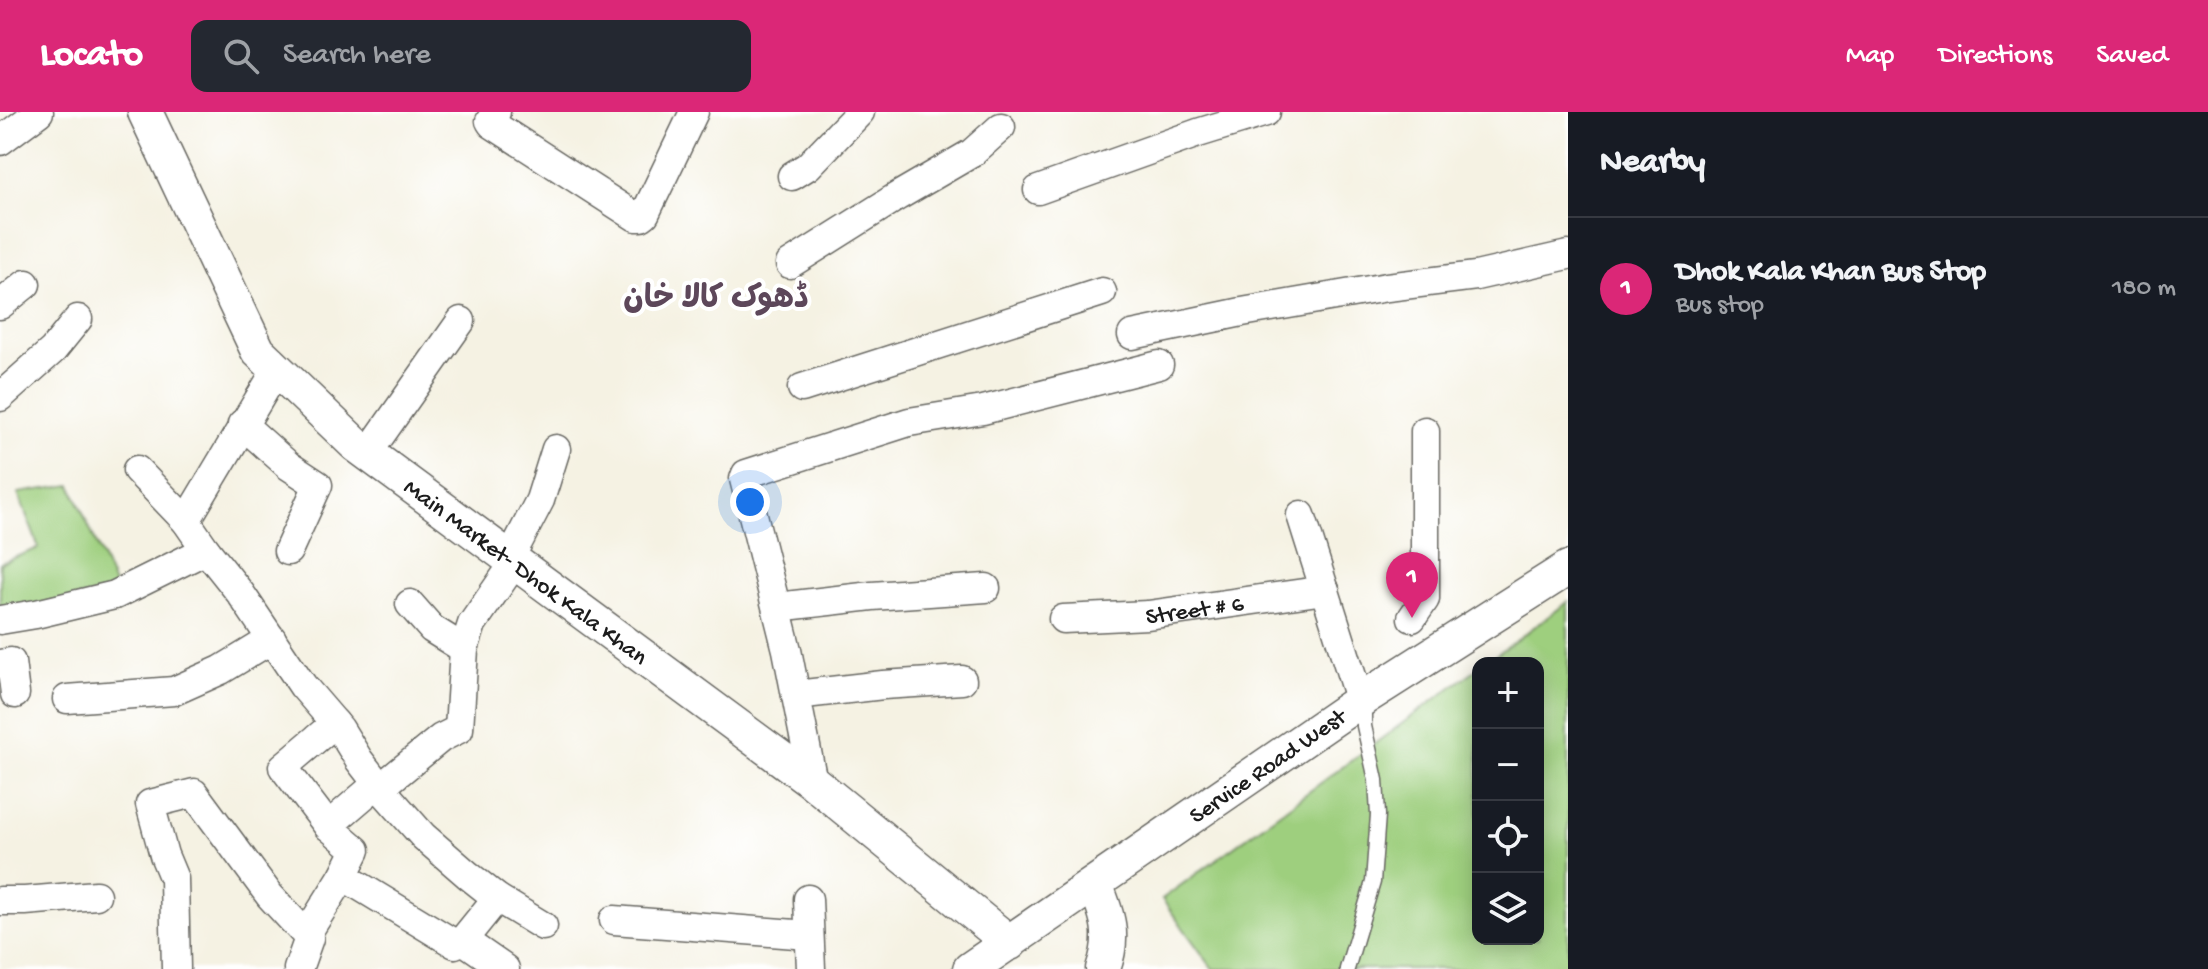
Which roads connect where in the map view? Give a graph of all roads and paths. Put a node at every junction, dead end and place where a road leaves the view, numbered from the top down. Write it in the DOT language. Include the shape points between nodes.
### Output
graph roads {
  1 [pos="39,112"];
  2 [pos="145,112"];
  3 [pos="496,112"];
  4 [pos="694,112"];
  5 [pos="860,112"];
  6 [pos="1266,112"];
  7 [pos="1001,127"];
  8 [pos="0,141"];
  9 [pos="792,176"];
  10 [pos="1038,190"];
  11 [pos="1568,255"];
  12 [pos="790,264"];
  13 [pos="26,284"];
  14 [pos="1102,292"];
  15 [pos="0,305"];
  16 [pos="78,319"];
  17 [pos="461,321"];
  18 [pos="1132,335"];
  19 [pos="1159,365"];
  20 [pos="277,369"];
  21 [pos="802,388"];
  22 [pos="0,397"];
  23 [pos="242,424"];
  24 [pos="1425,431"];
  25 [pos="556,449"];
  26 [pos="368,453"];
  27 [pos="137,470"];
  28 [pos="1301,515"];
  29 [pos="186,521"];
  30 [pos="206,550"];
  31 [pos="288,551"];
  32 [pos="512,560"];
  33 [pos="1568,568"];
  34 [pos="986,588"];
  35 [pos="1325,590"];
  36 [pos="410,604"];
  37 [pos="777,607"];
  38 [pos="1412,618"];
  39 [pos="1063,619"];
  40 [pos="0,620"];
  41 [pos="272,639"];
  42 [pos="464,649"];
  43 [pos="0,664"];
  44 [pos="962,680"];
  45 [pos="15,694"];
  46 [pos="796,695"];
  47 [pos="67,699"];
  48 [pos="1362,700"];
  49 [pos="335,723"];
  50 [pos="813,782"];
  51 [pos="379,786"];
  52 [pos="328,826"];
  53 [pos="343,876"];
  54 [pos="1095,884"];
  55 [pos="96,895"];
  56 [pos="497,898"];
  57 [pos="808,899"];
  58 [pos="0,901"];
  59 [pos="614,920"];
  60 [pos="543,926"];
  61 [pos="306,935"];
  62 [pos="809,935"];
  63 [pos="463,940"];
  64 [pos="1010,943"];
  65 [pos="176,969"];
  66 [pos="298,969"];
  67 [pos="505,969"];
  68 [pos="811,969"];
  69 [pos="970,969"];
  70 [pos="1103,969"];
  71 [pos="1347,969"];
  1 -- 8 [label="street"];
  2 -- 20 [label="street, Main Market- Dhok Kala Khan" via="258,351"];
  3 -- 4 [label="street" via="492,124 636,217 645,214"];
  5 -- 9 [label="street"];
  6 -- 10 [label="street"];
  7 -- 12 [label="street" via="972,153"];
  11 -- 18 [label="street" via="1476,276 1387,287"];
  13 -- 15 [label="street"];
  14 -- 21 [label="street"];
  16 -- 22 [label="street" via="53,350"];
  17 -- 26 [label="street"];
  19 -- 37 [label="street" via="983,410 909,422 746,474"];
  20 -- 23 [label="street"];
  20 -- 26 [label="street, Main Market- Dhok Kala Khan"];
  23 -- 29 [label="street"];
  23 -- 31 [label="street" via="318,485"];
  24 -- 38 [label="street" via="1425,599"];
  25 -- 32 [label="street"];
  26 -- 32 [label="street, Main Market- Dhok Kala Khan"];
  27 -- 29 [label="street"];
  28 -- 35 [label="street"];
  29 -- 30 [label="street"];
  30 -- 40 [label="street" via="115,595"];
  30 -- 41 [label="street"];
  32 -- 42 [label="street" via="472,624"];
  32 -- 50 [label="street, Main Market- Dhok Kala Khan"];
  33 -- 48 [label="street, Service Road West"];
  34 -- 37 [label="street"];
  35 -- 39 [label="street, Street # 6" via="1148,615"];
  35 -- 48 [label="street"];
  36 -- 42 [label="street" via="432,629"];
  37 -- 46 [label="street"];
  41 -- 47 [label="street" via="174,691"];
  41 -- 49 [label="street"];
  42 -- 51 [label="street" via="459,729"];
  43 -- 45 [label="street" via="11,662"];
  44 -- 46 [label="street"];
  46 -- 50 [label="street"];
  48 -- 54 [label="street, Service Road West"];
  48 -- 71 [label="lane" via="1378,815 1373,882"];
  49 -- 51 [label="street"];
  49 -- 52 [label="street" via="283,767"];
  50 -- 64 [label="street, Main Market- Dhok Kala Khan"];
  51 -- 52 [label="street"];
  51 -- 56 [label="street" via="423,836"];
  52 -- 53 [label="street" via="356,850"];
  53 -- 61 [label="street"];
  53 -- 63 [label="street" via="455,944"];
  54 -- 64 [label="street, Service Road West"];
  54 -- 70 [label="street" via="1110,927"];
  55 -- 58 [label="street"];
  56 -- 60 [label="street"];
  56 -- 63 [label="street"];
  57 -- 62 [label="street"];
  59 -- 62 [label="street"];
  61 -- 65 [label="street" via="270,896 194,793 150,804 174,879"];
  61 -- 66 [label="street"];
  62 -- 68 [label="street"];
  63 -- 67 [label="street"];
  64 -- 69 [label="street, Service Road West"];
}
